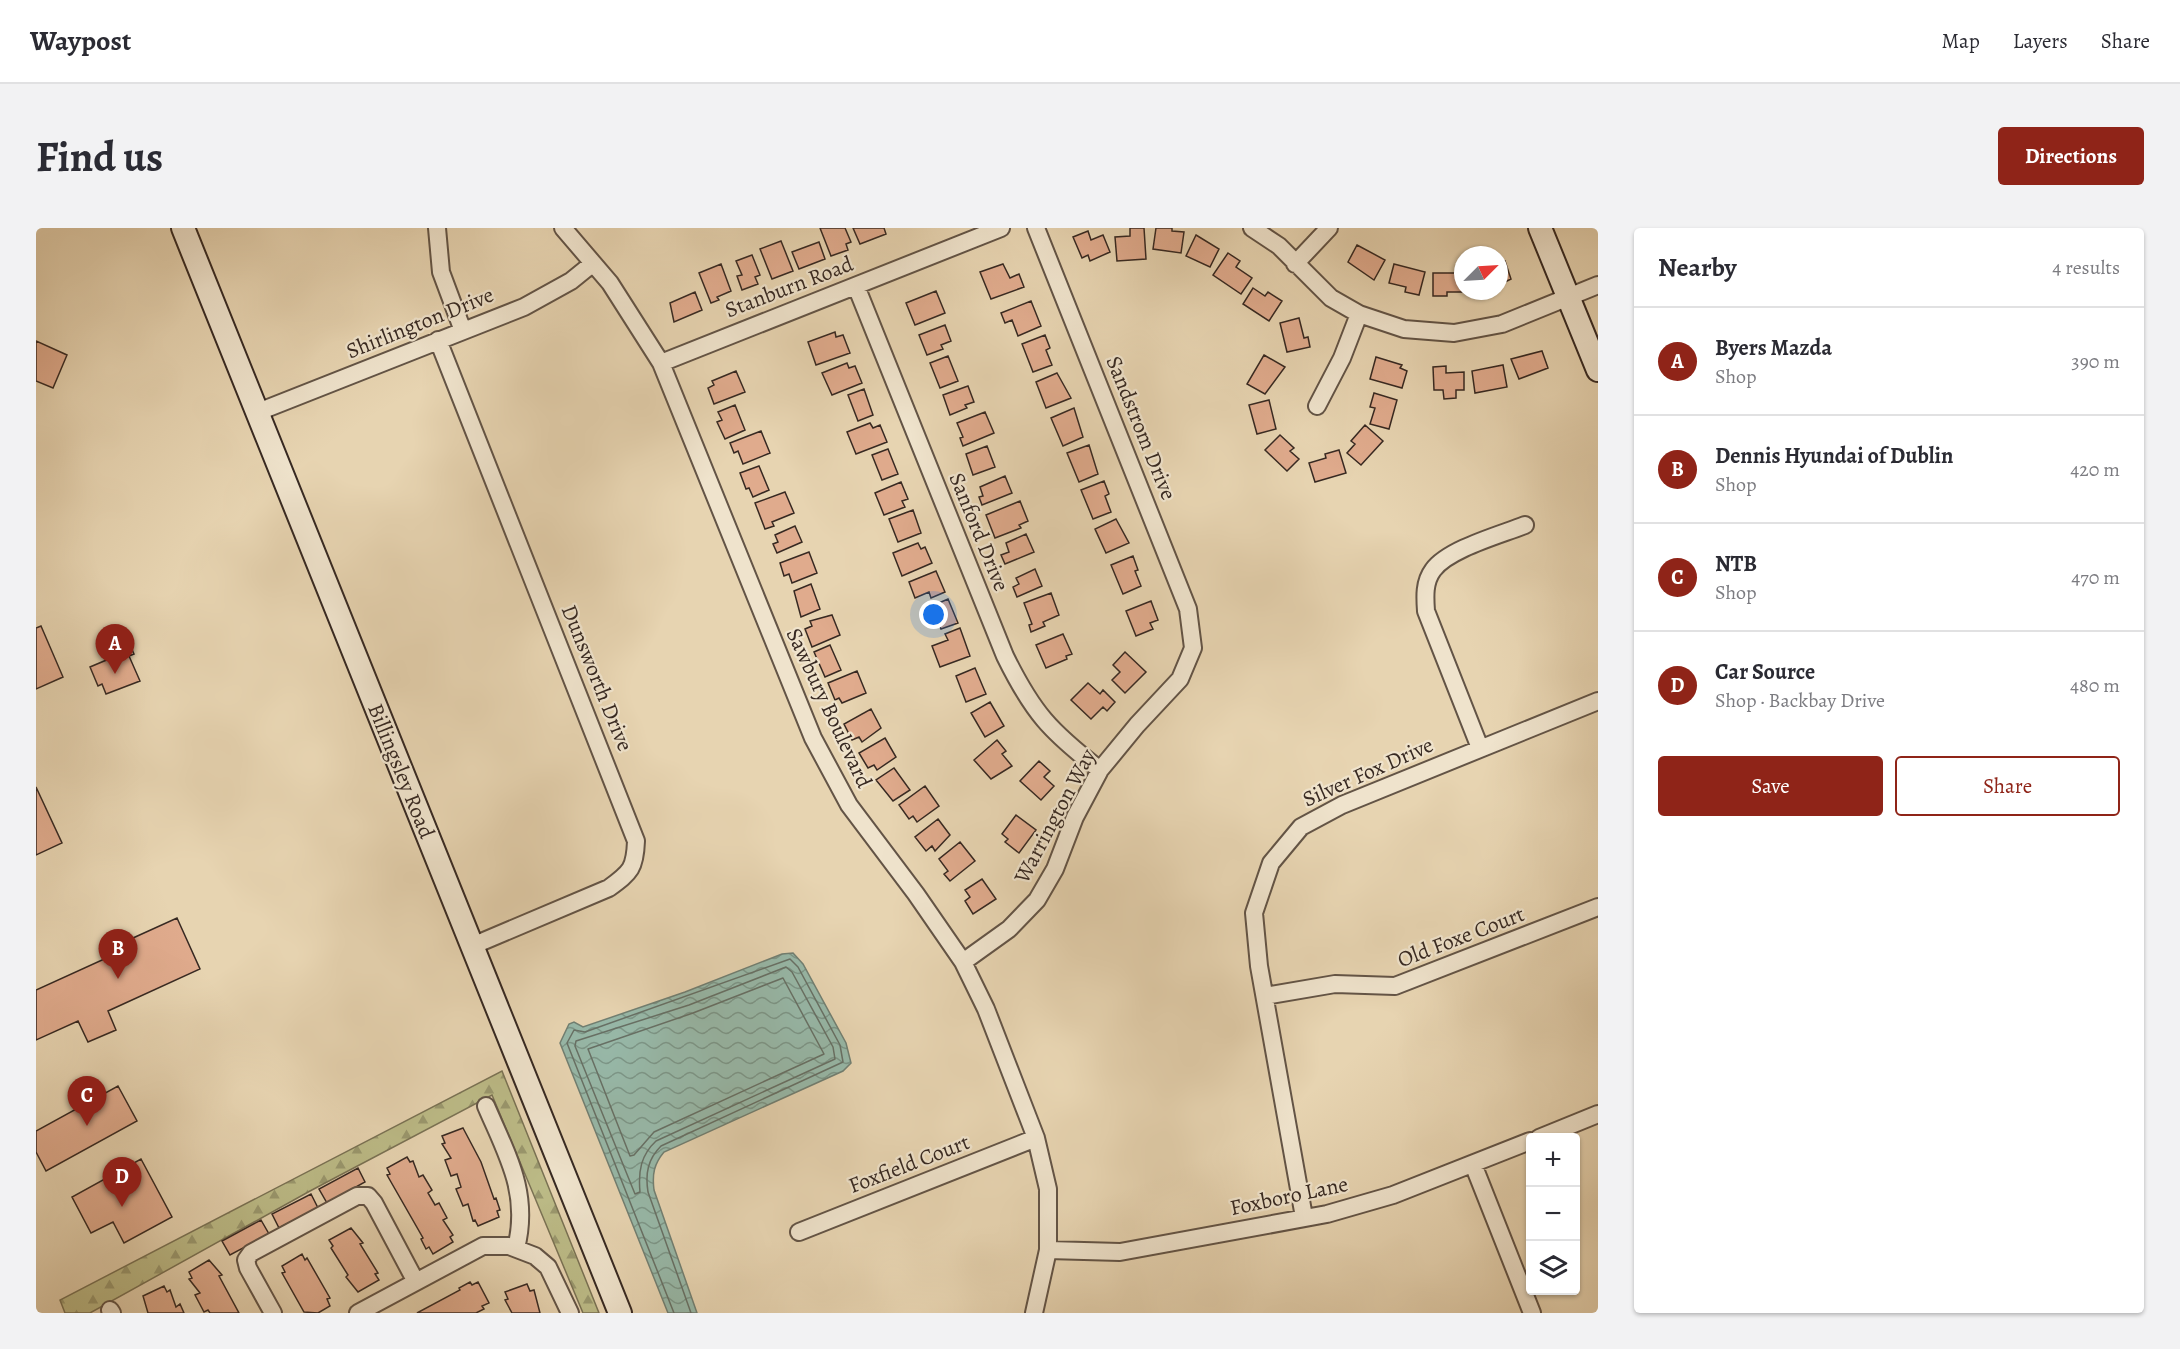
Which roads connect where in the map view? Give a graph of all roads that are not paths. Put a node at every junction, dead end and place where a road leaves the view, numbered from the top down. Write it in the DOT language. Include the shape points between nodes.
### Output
graph roads {
  1 [pos="183,228"];
  2 [pos="437,228"];
  3 [pos="563,228"];
  4 [pos="1001,228"];
  5 [pos="1036,228"];
  6 [pos="1252,228"];
  7 [pos="1329,228"];
  8 [pos="1540,228"];
  9 [pos="592,264"];
  10 [pos="1295,264"];
  11 [pos="1598,285"];
  12 [pos="856,286"];
  13 [pos="1568,297"];
  14 [pos="1359,314"];
  15 [pos="463,331"];
  16 [pos="438,340"];
  17 [pos="661,363"];
  18 [pos="1598,370"];
  19 [pos="1317,406"];
  20 [pos="258,412"];
  21 [pos="1525,525"];
  22 [pos="1193,648"];
  23 [pos="1598,701"];
  24 [pos="1480,748"];
  25 [pos="1100,770"];
  26 [pos="1598,907"];
  27 [pos="472,946"];
  28 [pos="963,962"];
  29 [pos="1265,996"];
  30 [pos="486,1107"];
  31 [pos="1598,1114"];
  32 [pos="1549,1133"];
  33 [pos="1036,1138"];
  34 [pos="1526,1143"];
  35 [pos="1473,1164"];
  36 [pos="1304,1217"];
  37 [pos="799,1232"];
  38 [pos="516,1248"];
  39 [pos="1048,1250"];
  40 [pos="416,1282"];
  41 [pos="273,1313"];
  42 [pos="358,1313"];
  43 [pos="570,1313"];
  44 [pos="620,1313"];
  45 [pos="1034,1313"];
  46 [pos="1532,1313"];
  1 -- 20 [label="street, Billingsley Road"];
  2 -- 15 [label="street" via="441,272"];
  3 -- 9 [label="street, Sawbury Boulevard"];
  4 -- 12 [label="street, Stanburn Road"];
  5 -- 22 [label="street, Sandstrom Drive" via="1188,609"];
  6 -- 10 [label="street" via="1280,246"];
  7 -- 10 [label="street"];
  8 -- 13 [label="street"];
  9 -- 15 [label="street, Shirlington Drive" via="571,281 524,307"];
  9 -- 17 [label="street, Sawbury Boulevard" via="631,312"];
  10 -- 14 [label="street" via="1331,298"];
  11 -- 13 [label="street"];
  12 -- 17 [label="street, Stanburn Road"];
  12 -- 25 [label="street, Sanford Drive" via="1021,688 1056,735"];
  13 -- 14 [label="street" via="1502,324 1454,333 1404,329"];
  13 -- 18 [label="street"];
  14 -- 19 [label="street"];
  15 -- 16 [label="street, Shirlington Drive"];
  16 -- 20 [label="street, Shirlington Drive"];
  16 -- 27 [label="street, Dunsworth Drive" via="636,841 635,862 609,888"];
  17 -- 28 [label="street, Sawbury Boulevard" via="813,738 849,805"];
  20 -- 27 [label="street, Billingsley Road"];
  21 -- 24 [label="street" via="1449,556 1433,570 1425,590 1426,610"];
  22 -- 25 [label="street, Warrington Way" via="1180,679"];
  23 -- 24 [label="street, Silver Fox Drive"];
  24 -- 29 [label="street, Silver Fox Drive" via="1301,827 1270,863 1254,913"];
  25 -- 28 [label="street, Warrington Way" via="1037,900 1009,929"];
  26 -- 29 [label="street, Old Foxe Court" via="1395,986 1335,984"];
  27 -- 44 [label="street, Billingsley Road"];
  28 -- 33 [label="street, Sawbury Boulevard"];
  29 -- 36 [label="street, Silver Fox Drive"];
  30 -- 38 [label="street" via="519,1189 522,1213"];
  31 -- 32 [label="street"];
  33 -- 37 [label="street, Foxfield Court"];
  33 -- 39 [label="street, Sawbury Boulevard" via="1047,1190"];
  34 -- 35 [label="street, Foxboro Lane"];
  35 -- 36 [label="street, Foxboro Lane" via="1393,1195"];
  35 -- 46 [label="street"];
  36 -- 39 [label="street, Foxboro Lane" via="1120,1252"];
  38 -- 40 [label="street" via="483,1246"];
  38 -- 43 [label="street" via="548,1267"];
  39 -- 45 [label="street, Sawbury Boulevard"];
  40 -- 41 [label="street" via="374,1203 368,1197 357,1196 251,1253 246,1260 248,1269"];
  40 -- 42 [label="street"];
}
